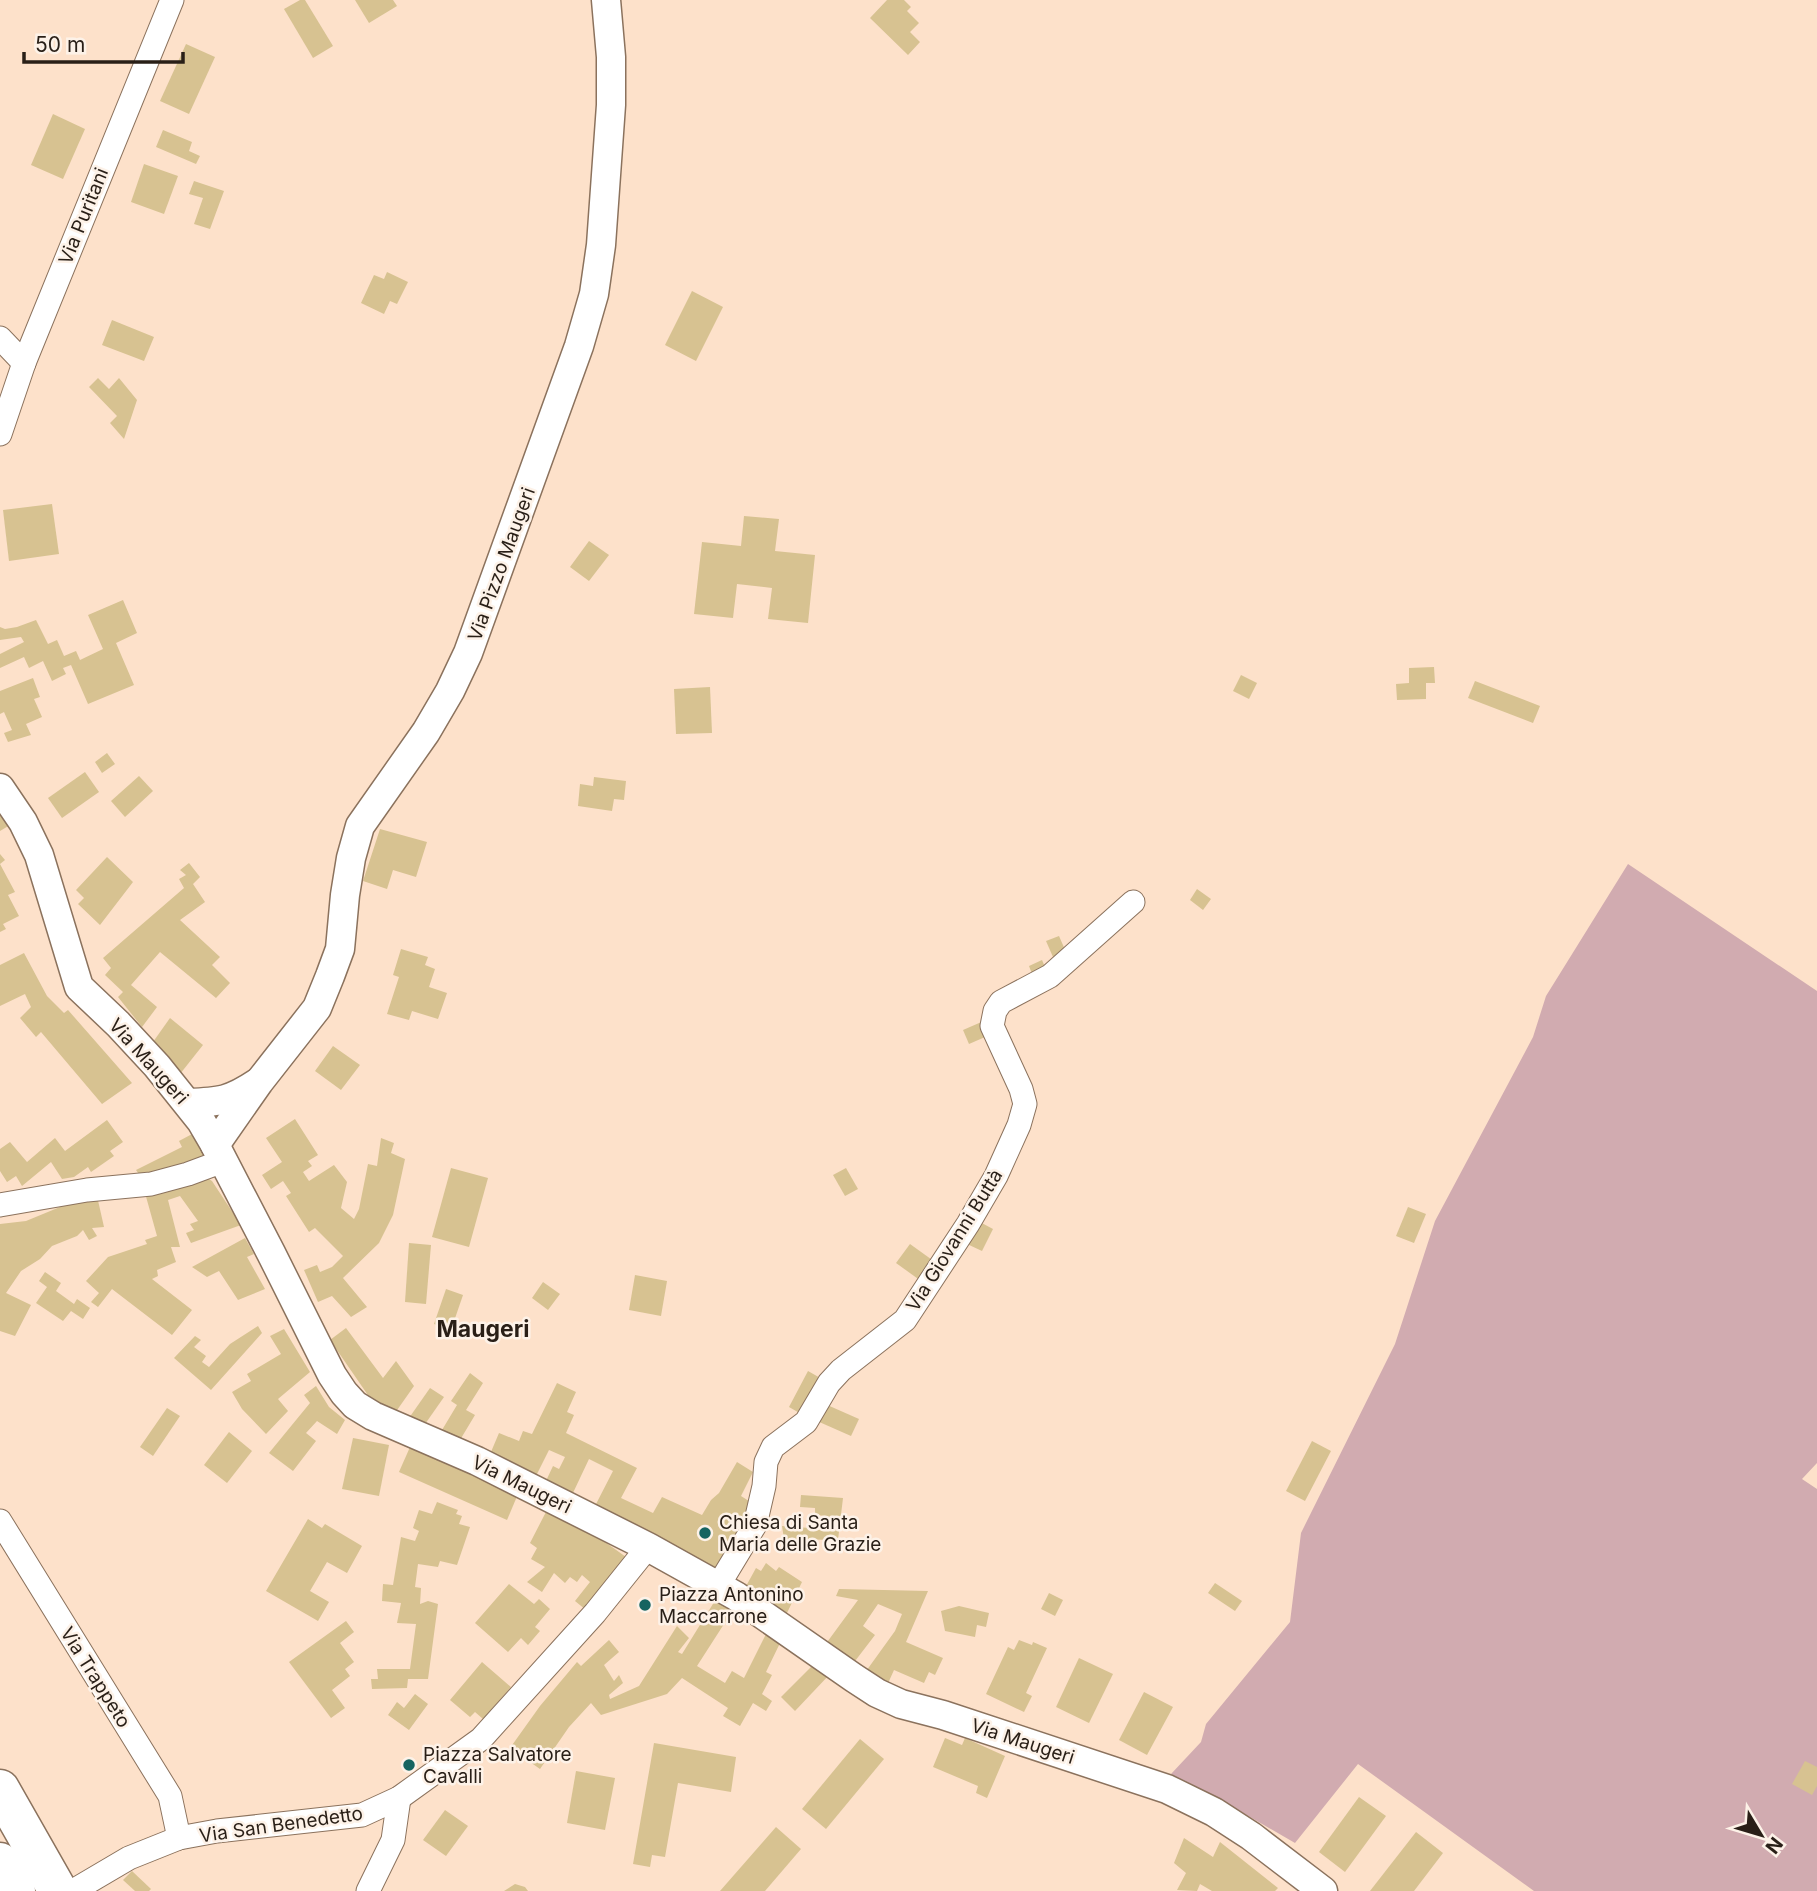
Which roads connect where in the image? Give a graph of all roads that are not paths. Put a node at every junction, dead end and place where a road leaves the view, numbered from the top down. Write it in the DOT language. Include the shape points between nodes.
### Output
graph roads {
  1 [pos="172,0"];
  2 [pos="606,0"];
  3 [pos="0,338"];
  4 [pos="24,363"];
  5 [pos="0,434"];
  6 [pos="0,788"];
  7 [pos="1133,902"];
  8 [pos="259,1082"];
  9 [pos="188,1103"];
  10 [pos="219,1153"];
  11 [pos="0,1205"];
  12 [pos="0,1521"];
  13 [pos="648,1547"];
  14 [pos="718,1586"];
  15 [pos="0,1789"];
  16 [pos="399,1798"];
  17 [pos="178,1838"];
  18 [pos="0,1862"];
  19 [pos="16,1891"];
  20 [pos="58,1891"];
  21 [pos="73,1891"];
  22 [pos="368,1891"];
  23 [pos="1323,1891"];
  1 -- 4 [label="street, Via Puritani"];
  2 -- 8 [label="street, Via Pizzo Maugeri" via="611,104 601,245 594,294 579,346 468,653 426,732 360,825 349,871 340,949 317,1008"];
  3 -- 4 [label="street"];
  4 -- 5 [label="street, Via Puritani"];
  6 -- 9 [label="street, Via Maugeri" via="23,821 39,856 79,987"];
  7 -- 14 [label="street, Via Giovanni Buttà" via="1050,975 1001,1002 995,1011 992,1026 1025,1104 996,1176 905,1320 841,1370 806,1422 774,1447 766,1462 755,1525"];
  8 -- 9 [label="street" via="222,1102"];
  8 -- 10 [label="street, Via Pizzo Maugeri" via="224,1134"];
  9 -- 10 [label="street, Via Maugeri"];
  10 -- 11 [label="street" via="188,1174 151,1184"];
  10 -- 13 [label="street, Via Maugeri" via="332,1375 355,1405"];
  12 -- 17 [label="street, Via Trappeto" via="170,1796"];
  13 -- 14 [label="street, Via Maugeri"];
  13 -- 16 [label="street, Via San Benedetto" via="481,1739"];
  14 -- 23 [label="street, Via Maugeri" via="877,1693 1167,1789 1242,1830"];
  15 -- 20 [label="highway"];
  16 -- 17 [label="street, Via San Benedetto" via="362,1815"];
  16 -- 22 [label="street" via="393,1840"];
  17 -- 21 [label="street, Via San Benedetto" via="130,1858"];
  18 -- 19 [label="highway"];
}
